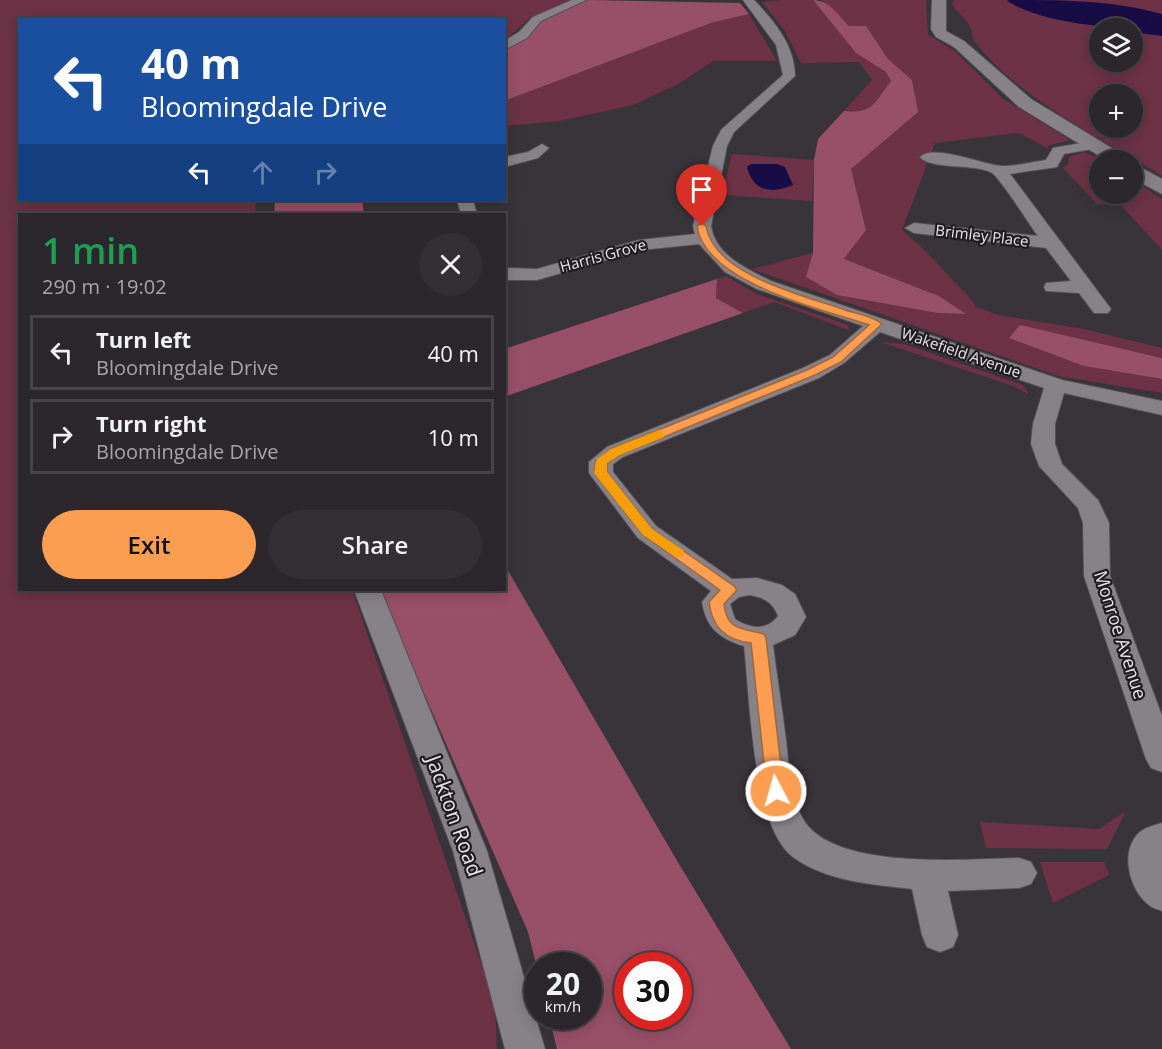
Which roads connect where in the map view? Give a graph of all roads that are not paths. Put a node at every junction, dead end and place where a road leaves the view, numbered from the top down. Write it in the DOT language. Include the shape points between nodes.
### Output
graph roads {
  1 [pos="581,0"];
  2 [pos="748,0"];
  3 [pos="939,5"];
  4 [pos="959,44"];
  5 [pos="506,45"];
  6 [pos="1093,145"];
  7 [pos="542,148"];
  8 [pos="1101,150"];
  9 [pos="928,157"];
  10 [pos="520,159"];
  11 [pos="506,162"];
  12 [pos="536,168"];
  13 [pos="1001,171"];
  14 [pos="1143,176"];
  15 [pos="1162,188"];
  16 [pos="914,228"];
  17 [pos="704,239"];
  18 [pos="1051,243"];
  19 [pos="506,274"];
  20 [pos="1053,287"];
  21 [pos="1085,287"];
  22 [pos="1101,309"];
  23 [pos="877,324"];
  24 [pos="1056,385"];
  25 [pos="1162,408"];
  26 [pos="729,590"];
  27 [pos="367,591"];
  28 [pos="759,638"];
  29 [pos="1162,759"];
  30 [pos="1162,837"];
  31 [pos="1019,873"];
  32 [pos="927,876"];
  33 [pos="1162,895"];
  34 [pos="940,935"];
  35 [pos="525,1049"];
  1 -- 5 [label="street" via="537,19 523,35"];
  2 -- 17 [label="street" via="772,29 790,67 789,76 728,130 720,146 702,226"];
  3 -- 4 [label="street" via="956,23"];
  3 -- 4 [label="street" via="939,32"];
  4 -- 6 [label="street" via="1025,103"];
  6 -- 8 [label="street"];
  6 -- 13 [label="street" via="1058,151 1052,164"];
  7 -- 10 [label="street"];
  9 -- 13 [label="street"];
  10 -- 11 [label="street"];
  10 -- 12 [label="street"];
  13 -- 18 [label="street, Brimley Place"];
  14 -- 15 [label="street"];
  16 -- 18 [label="street, Brimley Place"];
  17 -- 19 [label="street, Harris Grove" via="637,245 526,277"];
  17 -- 23 [label="street, Wakefield Avenue" via="731,268 764,285"];
  18 -- 21 [label="street, Brimley Place"];
  20 -- 21 [label="street"];
  21 -- 22 [label="street, Brimley Place"];
  23 -- 24 [label="street, Wakefield Avenue"];
  23 -- 26 [label="street" via="837,359 811,373 615,452 601,462 601,473 648,532"];
  24 -- 25 [label="street, Wakefield Avenue"];
  24 -- 29 [label="street, Monroe Avenue" via="1044,424 1043,444 1051,465 1089,505 1096,523 1097,576"];
  26 -- 28 [label="street" via="717,602 718,619 734,633"];
  26 -- 28 [label="street" via="740,586 765,588 785,600 792,616 789,625"];
  27 -- 35 [label="street, Jackton Road" via="470,851"];
  28 -- 32 [label="street" via="776,791 789,826 804,846 833,861"];
  30 -- 33 [label="street" via="1148,846 1144,857 1152,885"];
  31 -- 32 [label="street"];
  32 -- 34 [label="street"];
}
